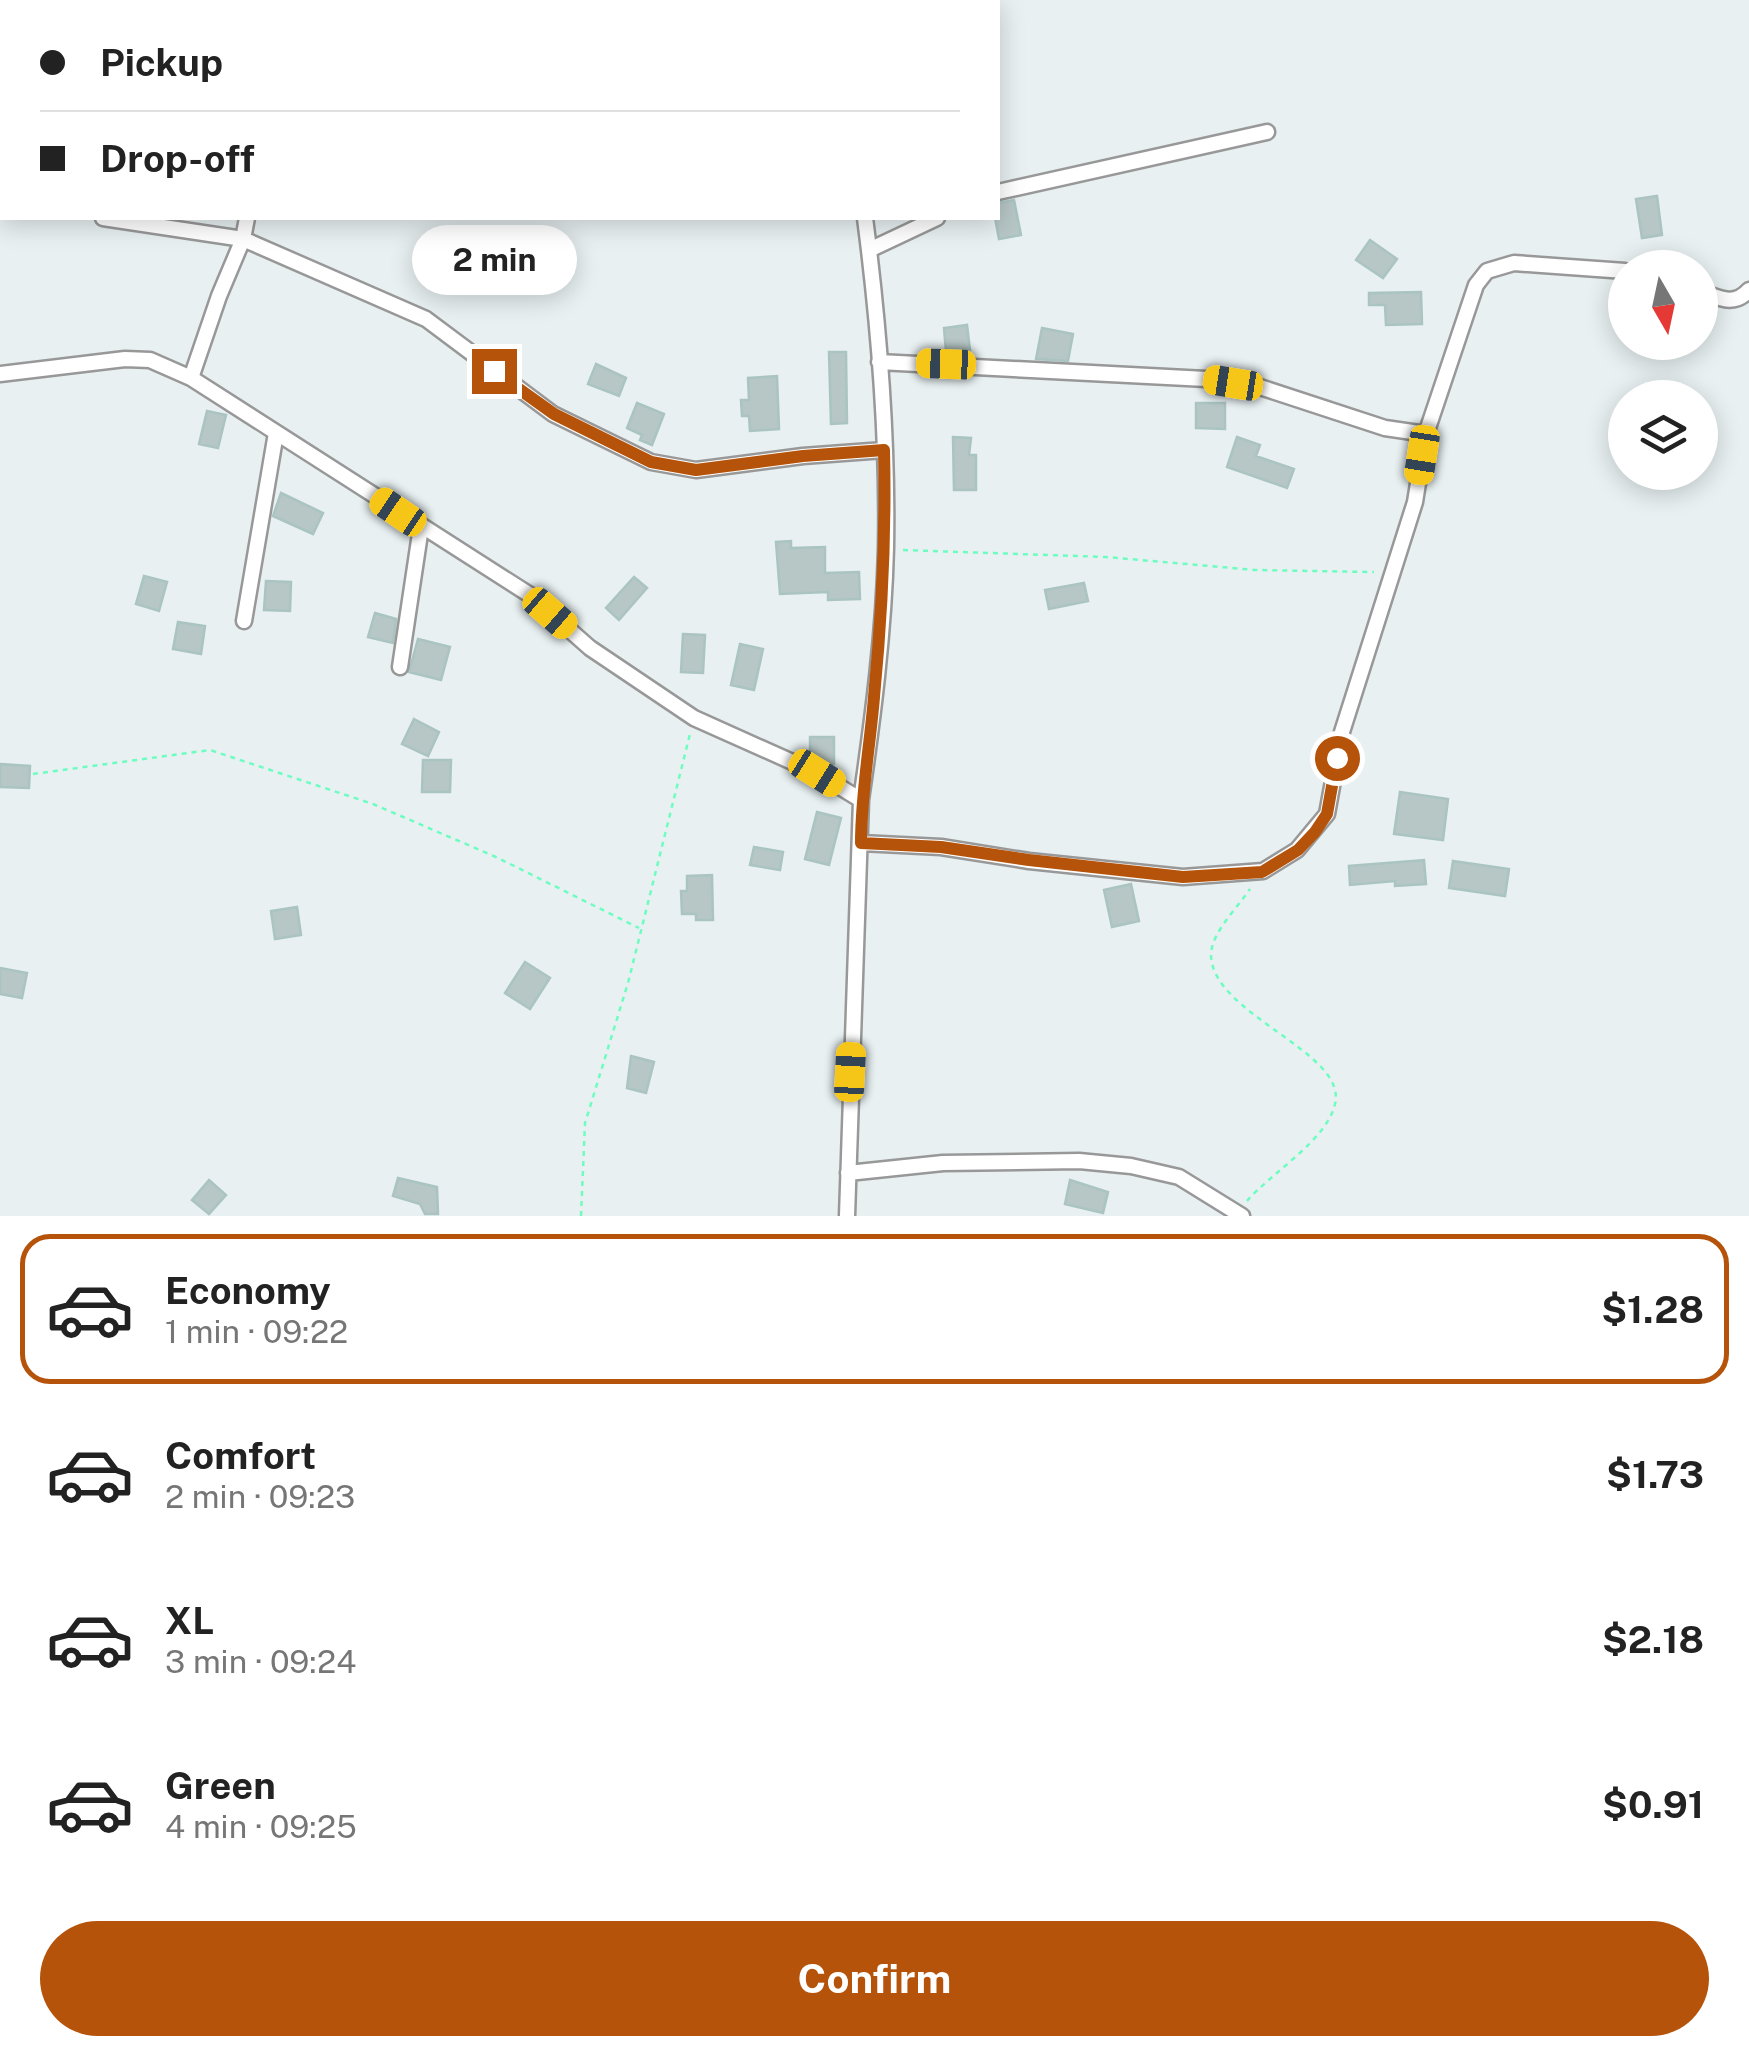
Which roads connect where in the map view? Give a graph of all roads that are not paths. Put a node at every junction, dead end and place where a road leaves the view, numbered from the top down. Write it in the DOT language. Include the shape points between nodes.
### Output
graph roads {
  1 [pos="1266,132"];
  2 [pos="1000,192"];
  3 [pos="116,220"];
  4 [pos="247,220"];
  5 [pos="865,220"];
  6 [pos="933,220"];
  7 [pos="244,239"];
  8 [pos="869,250"];
  9 [pos="1608,270"];
  10 [pos="1749,290"];
  11 [pos="1718,297"];
  12 [pos="879,362"];
  13 [pos="0,374"];
  14 [pos="191,378"];
  15 [pos="276,433"];
  16 [pos="1426,434"];
  17 [pos="884,450"];
  18 [pos="420,527"];
  19 [pos="244,621"];
  20 [pos="400,666"];
  21 [pos="861,800"];
  22 [pos="861,843"];
  23 [pos="848,1173"];
  24 [pos="1239,1214"];
  25 [pos="847,1216"];
  1 -- 2 [label="street"];
  3 -- 7 [label="street"];
  4 -- 7 [label="street"];
  5 -- 8 [label="street"];
  6 -- 8 [label="street"];
  7 -- 14 [label="street"];
  7 -- 17 [label="street" via="426,319 554,414 651,462 696,470"];
  8 -- 12 [label="street"];
  9 -- 16 [label="street" via="1514,262 1487,270 1466,308"];
  10 -- 11 [label="street" via="1739,300"];
  12 -- 16 [label="street" via="1206,379 1260,387 1385,428"];
  12 -- 17 [label="street"];
  13 -- 14 [label="street" via="125,359 150,360"];
  14 -- 15 [label="street"];
  15 -- 18 [label="street"];
  15 -- 19 [label="street"];
  16 -- 22 [label="street" via="1415,502 1342,732 1327,814 1298,850 1262,872 1183,877"];
  17 -- 21 [label="street" via="886,549"];
  18 -- 20 [label="street"];
  18 -- 21 [label="street" via="530,595 590,648 694,718"];
  21 -- 22 [label="street"];
  22 -- 23 [label="street"];
  23 -- 24 [label="street" via="1021,1161 1131,1166 1180,1177"];
  23 -- 25 [label="street"];
}
